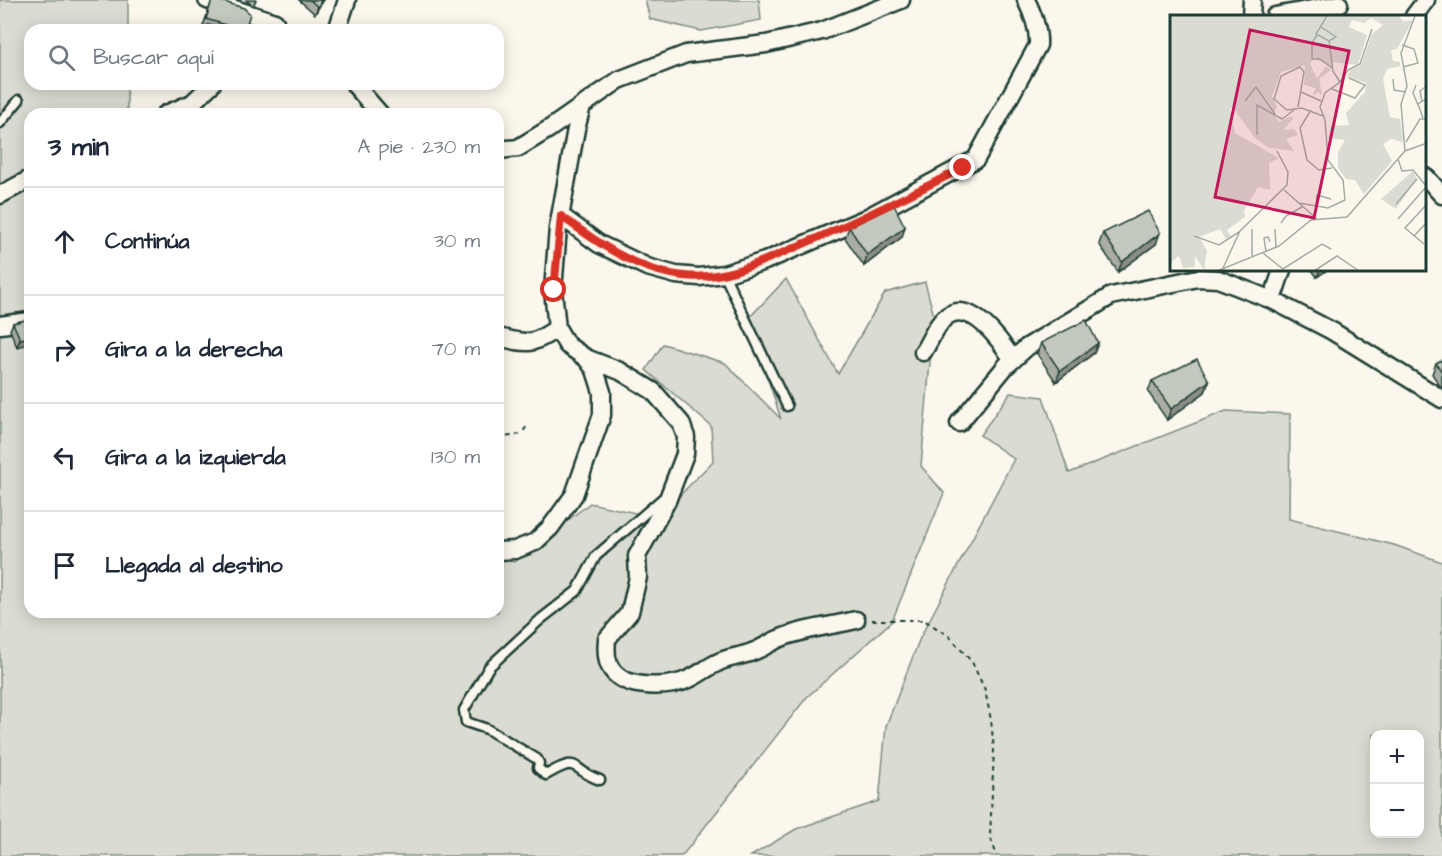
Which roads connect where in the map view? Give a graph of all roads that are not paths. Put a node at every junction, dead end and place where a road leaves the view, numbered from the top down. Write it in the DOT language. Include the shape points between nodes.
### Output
graph roads {
  1 [pos="207,0"];
  2 [pos="347,0"];
  3 [pos="901,0"];
  4 [pos="1026,0"];
  5 [pos="1252,0"];
  6 [pos="1426,0"];
  7 [pos="1339,7"];
  8 [pos="1251,15"];
  9 [pos="1282,15"];
  10 [pos="1415,15"];
  11 [pos="269,24"];
  12 [pos="339,24"];
  13 [pos="206,90"];
  14 [pos="359,90"];
  15 [pos="19,99"];
  16 [pos="582,105"];
  17 [pos="181,108"];
  18 [pos="375,108"];
  19 [pos="0,123"];
  20 [pos="504,149"];
  21 [pos="1427,179"];
  22 [pos="24,182"];
  23 [pos="0,195"];
  24 [pos="1442,195"];
  25 [pos="561,216"];
  26 [pos="1281,272"];
  27 [pos="724,274"];
  28 [pos="1272,300"];
  29 [pos="24,322"];
  30 [pos="0,325"];
  31 [pos="557,327"];
  32 [pos="504,339"];
  33 [pos="923,352"];
  34 [pos="585,358"];
  35 [pos="1013,360"];
  36 [pos="1442,399"];
  37 [pos="787,406"];
  38 [pos="959,423"];
  39 [pos="670,493"];
  40 [pos="504,551"];
  41 [pos="856,620"];
  42 [pos="600,780"];
  1 -- 11 [label="street"];
  2 -- 12 [label="street"];
  3 -- 16 [label="street" via="822,31 766,44 686,54 619,80"];
  4 -- 27 [label="street" via="1034,15 1038,45 976,159 864,219"];
  5 -- 8 [label="street"];
  6 -- 10 [label="street"];
  7 -- 9 [label="street"];
  13 -- 17 [label="street"];
  14 -- 18 [label="street"];
  15 -- 19 [label="lane"];
  16 -- 20 [label="street" via="518,148"];
  16 -- 25 [label="street"];
  21 -- 24 [label="street"];
  22 -- 23 [label="street"];
  25 -- 27 [label="street" via="599,244 647,267 676,275"];
  25 -- 31 [label="street" via="554,290"];
  26 -- 28 [label="street"];
  27 -- 37 [label="lane"];
  28 -- 35 [label="street" via="1218,279 1198,278 1111,296 1027,347"];
  28 -- 36 [label="street"];
  29 -- 30 [label="street"];
  31 -- 32 [label="street" via="540,339 525,343"];
  31 -- 34 [label="street" via="567,345"];
  33 -- 35 [label="street" via="948,315 960,312 985,325"];
  34 -- 39 [label="street" via="620,371 653,391 681,423 686,454"];
  34 -- 40 [label="street" via="595,370 602,392 602,415 574,495 535,542"];
  35 -- 38 [label="street"];
  39 -- 41 [label="street" via="637,556 638,577 630,612 607,639 612,672 640,684 675,684 732,656"];
  39 -- 42 [label="lane" via="596,556 577,591 489,668 464,710 466,722 487,729 537,759 538,768 546,775 571,764"];
}
